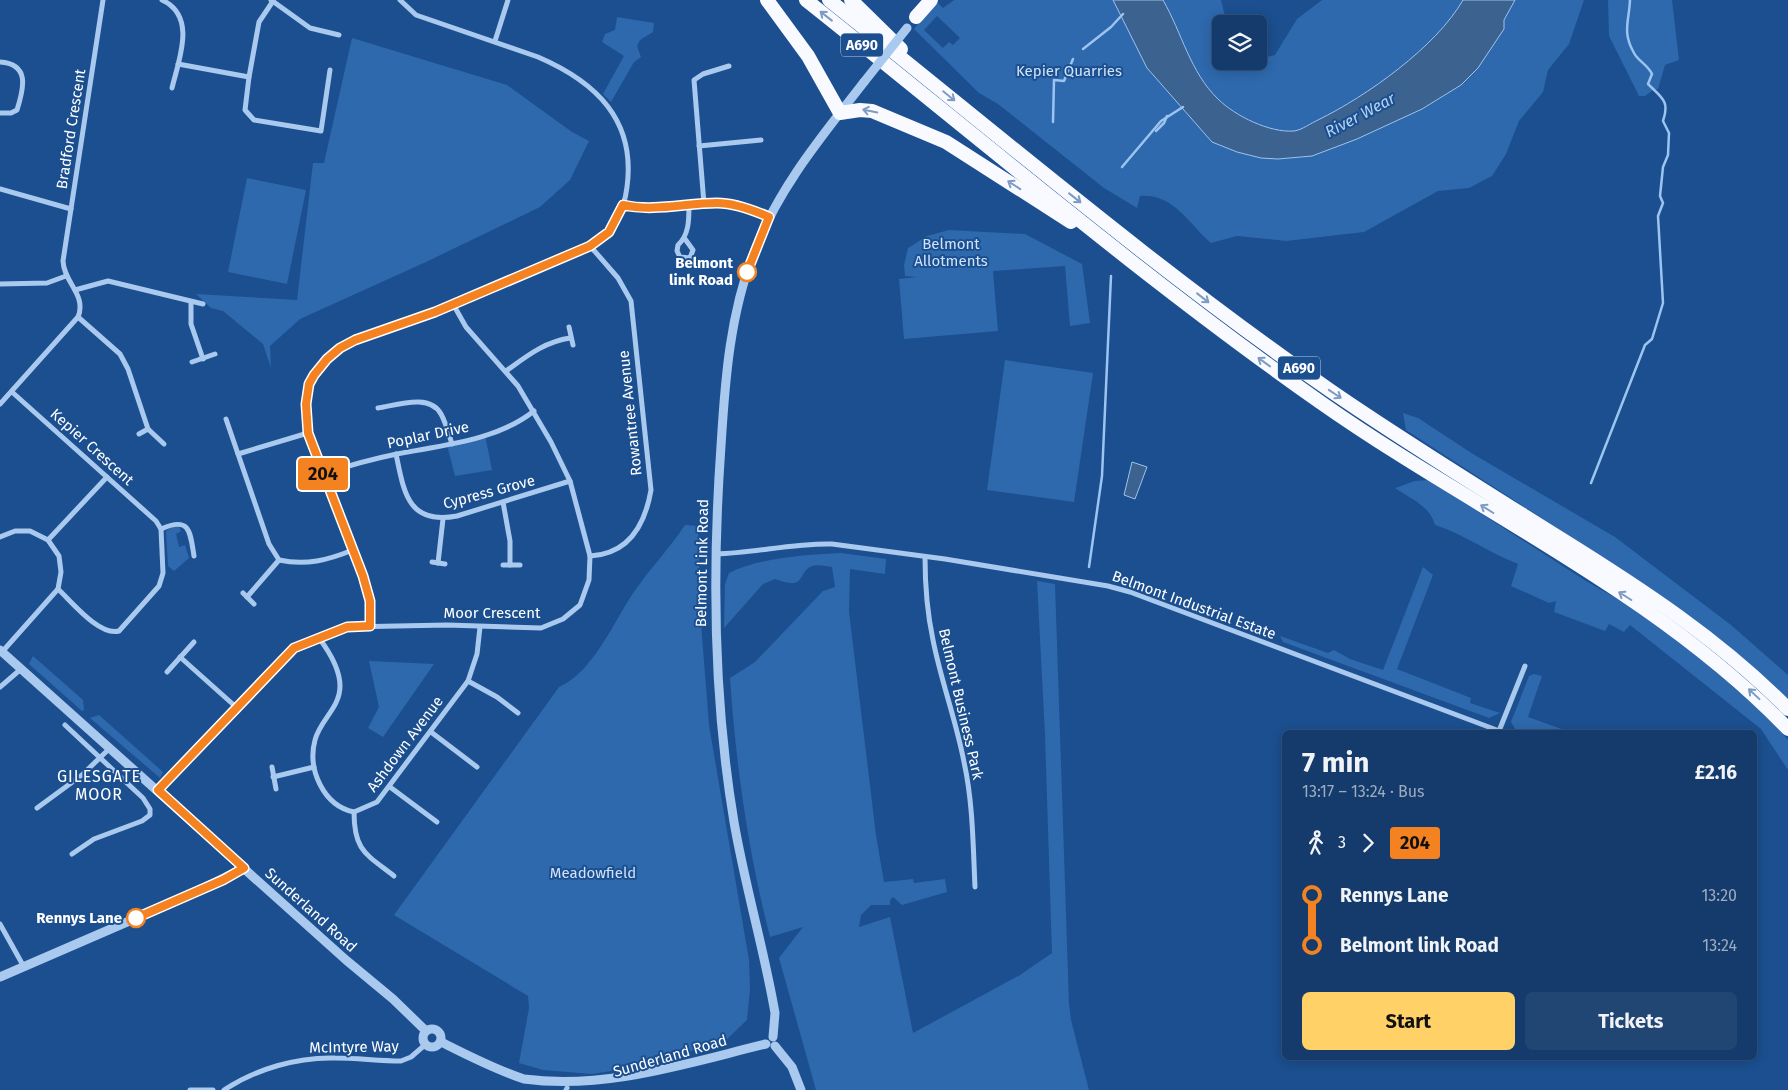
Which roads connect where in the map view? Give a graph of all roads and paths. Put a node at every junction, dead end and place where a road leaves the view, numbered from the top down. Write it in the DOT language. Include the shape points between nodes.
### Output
graph roads {
  1 [pos="103,0"];
  2 [pos="162,0"];
  3 [pos="400,0"];
  4 [pos="508,0"];
  5 [pos="767,0"];
  6 [pos="806,0"];
  7 [pos="829,0"];
  8 [pos="852,0"];
  9 [pos="272,1"];
  10 [pos="928,2"];
  11 [pos="916,17"];
  12 [pos="339,35"];
  13 [pos="495,41"];
  14 [pos="0,62"];
  15 [pos="178,64"];
  16 [pos="729,66"];
  17 [pos="330,70"];
  18 [pos="249,77"];
  19 [pos="927,78"];
  20 [pos="172,88"];
  21 [pos="0,112"];
  22 [pos="840,113"];
  23 [pos="761,140"];
  24 [pos="699,146"];
  25 [pos="0,189"];
  26 [pos="704,204"];
  27 [pos="623,205"];
  28 [pos="689,205"];
  29 [pos="71,209"];
  30 [pos="769,217"];
  31 [pos="685,239"];
  32 [pos="590,246"];
  33 [pos="66,276"];
  34 [pos="1156,280"];
  35 [pos="0,284"];
  36 [pos="76,290"];
  37 [pos="190,302"];
  38 [pos="203,304"];
  39 [pos="453,304"];
  40 [pos="78,318"];
  41 [pos="569,327"];
  42 [pos="570,338"];
  43 [pos="573,345"];
  44 [pos="215,354"];
  45 [pos="203,358"];
  46 [pos="192,362"];
  47 [pos="506,371"];
  48 [pos="12,392"];
  49 [pos="0,404"];
  50 [pos="378,408"];
  51 [pos="534,411"];
  52 [pos="226,419"];
  53 [pos="148,430"];
  54 [pos="308,433"];
  55 [pos="139,434"];
  56 [pos="164,444"];
  57 [pos="452,444"];
  58 [pos="238,454"];
  59 [pos="396,454"];
  60 [pos="323,474"];
  61 [pos="107,477"];
  62 [pos="570,481"];
  63 [pos="503,502"];
  64 [pos="443,519"];
  65 [pos="161,529"];
  66 [pos="0,537"];
  67 [pos="48,540"];
  68 [pos="353,550"];
  69 [pos="716,554"];
  70 [pos="194,556"];
  71 [pos="590,556"];
  72 [pos="925,557"];
  73 [pos="279,560"];
  74 [pos="444,564"];
  75 [pos="503,565"];
  76 [pos="510,565"];
  77 [pos="520,565"];
  78 [pos="58,589"];
  79 [pos="254,604"];
  80 [pos="370,626"];
  81 [pos="480,627"];
  82 [pos="319,638"];
  83 [pos="194,642"];
  84 [pos="1,651"];
  85 [pos="180,657"];
  86 [pos="1525,666"];
  87 [pos="22,669"];
  88 [pos="167,672"];
  89 [pos="468,681"];
  90 [pos="0,687"];
  91 [pos="236,707"];
  92 [pos="1788,709"];
  93 [pos="518,713"];
  94 [pos="65,725"];
  95 [pos="1788,729"];
  96 [pos="1495,730"];
  97 [pos="1501,730"];
  98 [pos="431,732"];
  99 [pos="111,747"];
  100 [pos="100,758"];
  101 [pos="272,767"];
  102 [pos="314,767"];
  103 [pos="477,767"];
  104 [pos="274,777"];
  105 [pos="390,787"];
  106 [pos="276,789"];
  107 [pos="158,790"];
  108 [pos="37,808"];
  109 [pos="354,812"];
  110 [pos="437,822"];
  111 [pos="72,854"];
  112 [pos="244,868"];
  113 [pos="394,876"];
  114 [pos="975,887"];
  115 [pos="0,924"];
  116 [pos="24,967"];
  117 [pos="0,977"];
  118 [pos="426,1031"];
  119 [pos="441,1042"];
  120 [pos="771,1043"];
  121 [pos="426,1044"];
  122 [pos="566,1089"];
  123 [pos="190,1090"];
  124 [pos="213,1090"];
  125 [pos="224,1090"];
  126 [pos="801,1090"];
  1 -- 29 [label="street, Bradford Crescent"];
  2 -- 15 [label="street" via="170,4 183,23"];
  3 -- 13 [label="street" via="416,15"];
  4 -- 13 [label="street"];
  5 -- 22 [label="highway" via="808,56"];
  34 -- 6 [label="highway, A690, one-way"];
  7 -- 19 [label="highway, A690"];
  8 -- 19 [label="highway"];
  9 -- 12 [label="street" via="310,28"];
  9 -- 18 [label="street" via="259,22"];
  10 -- 11 [label="highway"];
  11 -- 22 [label="street, Belmont Link Road, bridge"];
  13 -- 27 [label="street" via="558,65 581,80 612,111 626,141 628,157"];
  14 -- 21 [label="street" via="14,64 23,78 17,110"];
  15 -- 18 [label="street"];
  15 -- 20 [label="street"];
  16 -- 24 [label="street" via="694,80"];
  17 -- 18 [label="street" via="321,131 254,120 245,110"];
  19 -- 92 [label="highway, A690, one-way" via="1234,322 1396,436 1646,592 1724,649"];
  22 -- 30 [label="street, Belmont Link Road" via="800,166"];
  34 -- 22 [label="highway, one-way" via="946,142 872,111"];
  23 -- 24 [label="street"];
  24 -- 26 [label="street"];
  25 -- 29 [label="street"];
  26 -- 28 [label="street"];
  26 -- 30 [label="street" via="732,205"];
  27 -- 28 [label="street" via="650,208"];
  27 -- 32 [label="street" via="609,232"];
  28 -- 31 [label="street"];
  29 -- 33 [label="street, Bradford Crescent" via="63,261"];
  30 -- 69 [label="street, Belmont Link Road" via="746,274 733,324 724,401"];
  32 -- 39 [label="street"];
  32 -- 71 [label="street, Rowantree Avenue" via="618,278 631,301 651,490 647,512 637,530 608,555"];
  33 -- 35 [label="street" via="47,283"];
  33 -- 36 [label="street"];
  95 -- 34 [label="highway, A690, one-way" via="1730,673 1673,628 1323,404"];
  36 -- 37 [label="street" via="108,281"];
  36 -- 40 [label="street" via="81,304"];
  37 -- 38 [label="street"];
  37 -- 45 [label="street" via="191,324"];
  39 -- 47 [label="street, Moor Crescent" via="466,327"];
  39 -- 54 [label="street" via="355,340 327,359 309,384 306,404"];
  40 -- 48 [label="street"];
  40 -- 53 [label="street" via="120,354"];
  41 -- 42 [label="street"];
  42 -- 43 [label="street"];
  42 -- 47 [label="street" via="552,340 540,346"];
  44 -- 45 [label="street"];
  45 -- 46 [label="street"];
  47 -- 51 [label="street, Moor Crescent"];
  48 -- 49 [label="street"];
  48 -- 61 [label="street, Kepier Crescent"];
  50 -- 57 [label="street" via="417,402 434,406 441,414"];
  51 -- 57 [label="street, Poplar Drive" via="511,426"];
  51 -- 62 [label="street, Moor Crescent"];
  52 -- 58 [label="street"];
  53 -- 55 [label="street"];
  53 -- 56 [label="street"];
  54 -- 58 [label="street"];
  54 -- 60 [label="street"];
  57 -- 59 [label="street, Poplar Drive"];
  58 -- 73 [label="street" via="269,544"];
  59 -- 60 [label="street, Poplar Drive"];
  59 -- 64 [label="street, Cypress Grove" via="410,505 427,517"];
  60 -- 68 [label="street"];
  61 -- 65 [label="street, Kepier Crescent"];
  61 -- 67 [label="street"];
  62 -- 63 [label="street, Cypress Grove"];
  62 -- 71 [label="street, Moor Crescent"];
  63 -- 64 [label="street, Cypress Grove"];
  63 -- 76 [label="street" via="510,541"];
  64 -- 74 [label="street" via="435,562"];
  65 -- 70 [label="street" via="173,523 185,525"];
  65 -- 78 [label="street" via="163,573 159,586 118,630 108,632 97,626"];
  66 -- 67 [label="street" via="15,531 30,531"];
  67 -- 78 [label="street" via="58,556 61,572"];
  68 -- 73 [label="street" via="314,563"];
  68 -- 80 [label="street" via="370,601"];
  69 -- 72 [label="street, Belmont Industrial Estate" via="815,544"];
  69 -- 120 [label="street, Belmont Link Road" via="716,667 723,746 739,851 776,1013"];
  71 -- 81 [label="street, Moor Crescent" via="589,580 580,605 563,619 541,628"];
  72 -- 96 [label="street, Belmont Industrial Estate" via="1070,578 1130,592"];
  72 -- 114 [label="street, Belmont Business Park" via="925,589 932,635 966,772"];
  73 -- 79 [label="street" via="245,595"];
  75 -- 76 [label="street"];
  76 -- 77 [label="street"];
  78 -- 84 [label="street"];
  80 -- 81 [label="street, Moor Crescent"];
  80 -- 82 [label="street, Moor Crescent" via="347,627"];
  81 -- 89 [label="street, Ashdown Avenue" via="477,654"];
  82 -- 91 [label="street, Moor Crescent" via="294,648"];
  82 -- 102 [label="street" via="330,653 340,684 338,701 315,739"];
  83 -- 85 [label="street"];
  84 -- 87 [label="street, Sunderland Road"];
  85 -- 88 [label="street"];
  85 -- 91 [label="street"];
  86 -- 97 [label="street"];
  87 -- 90 [label="street"];
  87 -- 99 [label="street, Sunderland Road"];
  89 -- 93 [label="street"];
  89 -- 98 [label="street, Ashdown Avenue"];
  91 -- 107 [label="street, Moor Crescent"];
  94 -- 100 [label="street"];
  98 -- 103 [label="street"];
  98 -- 105 [label="street, Ashdown Avenue"];
  99 -- 100 [label="street"];
  99 -- 107 [label="street, Sunderland Road"];
  100 -- 108 [label="street"];
  100 -- 111 [label="street" via="143,798 150,814 142,821 94,838"];
  101 -- 104 [label="street"];
  102 -- 104 [label="street"];
  102 -- 109 [label="street" via="323,790 336,805"];
  104 -- 106 [label="street"];
  105 -- 109 [label="street, Ashdown Avenue" via="377,802"];
  105 -- 110 [label="street"];
  107 -- 112 [label="street, Sunderland Road"];
  109 -- 113 [label="street" via="358,845"];
  112 -- 116 [label="street" via="188,896"];
  112 -- 118 [label="street, Sunderland Road"];
  115 -- 116 [label="street"];
  116 -- 117 [label="street"];
  118 -- 119 [label="street" via="436,1029 441,1035"];
  118 -- 121 [label="street" via="423,1039"];
  119 -- 121 [label="street" via="432,1047"];
  119 -- 122 [label="street, Sunderland Road" via="515,1076"];
  120 -- 122 [label="street, Sunderland Road" via="613,1086"];
  120 -- 126 [label="street" via="792,1067"];
  121 -- 125 [label="street, McIntyre Way" via="416,1054 401,1060 298,1060 254,1074"];
  123 -- 124 [label="street"];
}
